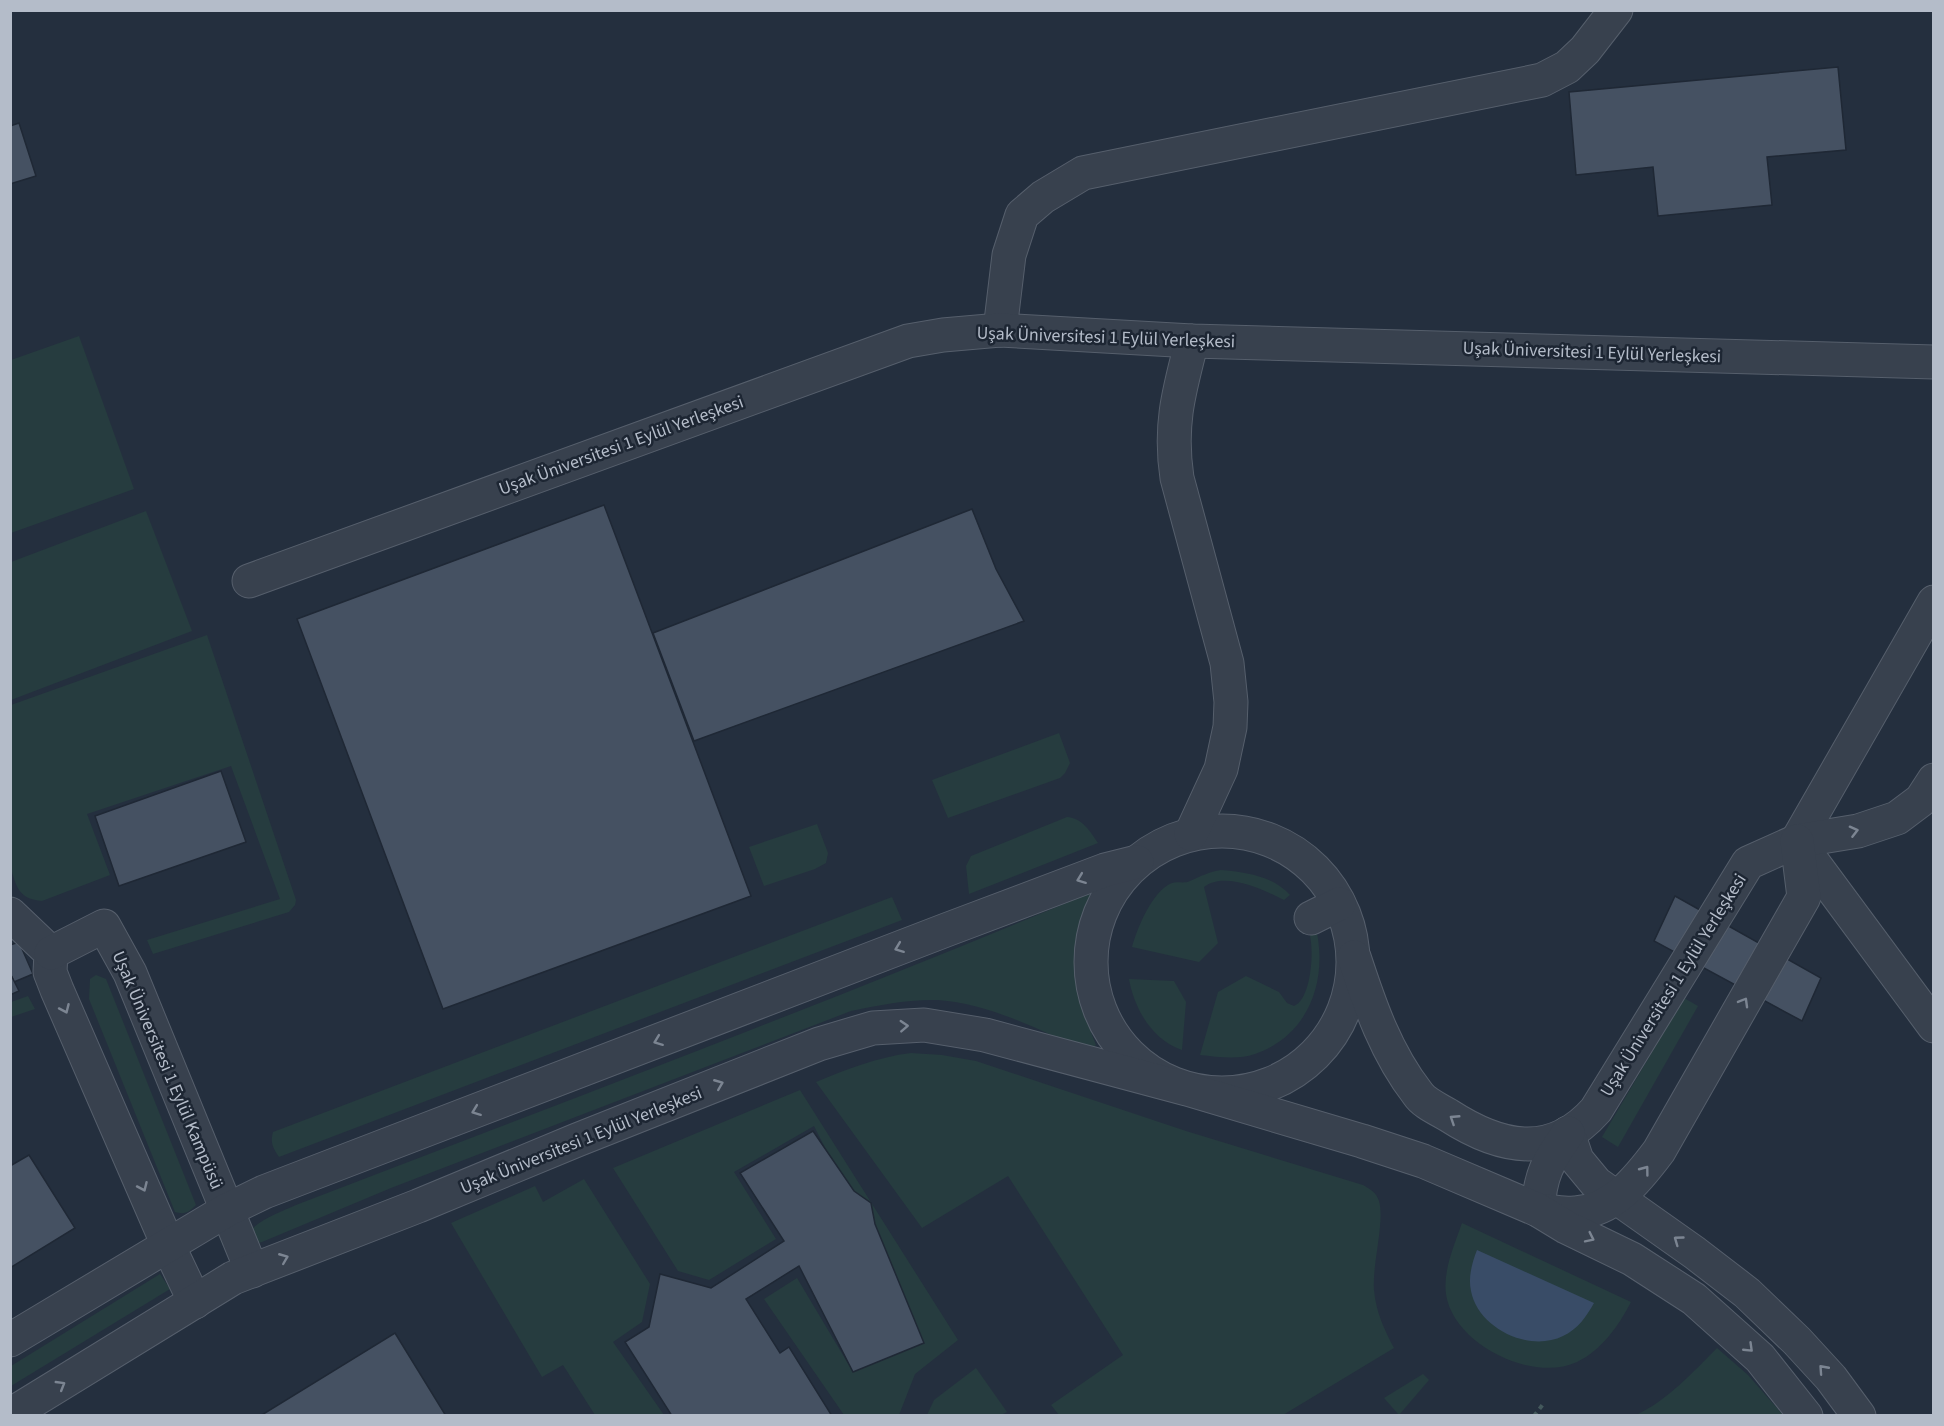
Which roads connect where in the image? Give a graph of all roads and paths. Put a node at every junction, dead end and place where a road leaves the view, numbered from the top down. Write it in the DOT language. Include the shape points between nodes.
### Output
graph roads {
  1 [pos="1616,10"];
  2 [pos="1000,330"];
  3 [pos="1192,341"];
  4 [pos="1934,362"];
  5 [pos="249,581"];
  6 [pos="1934,602"];
  7 [pos="1934,780"];
  8 [pos="1191,834"];
  9 [pos="1797,841"];
  10 [pos="1137,862"];
  11 [pos="10,914"];
  12 [pos="51,953"];
  13 [pos="1354,957"];
  14 [pos="1934,1026"];
  15 [pos="1187,1089"];
  16 [pos="1568,1133"];
  17 [pos="1616,1198"];
  18 [pos="227,1210"];
  19 [pos="1538,1210"];
  20 [pos="168,1245"];
  21 [pos="252,1271"];
  22 [pos="195,1302"];
  23 [pos="10,1340"];
  24 [pos="1544,1403"];
  25 [pos="10,1415"];
  26 [pos="1534,1416"];
  27 [pos="1806,1416"];
  28 [pos="1859,1416"];
  1 -- 2 [label="street" via="1585,50 1567,67 1542,80 1083,173 1022,215 1009,255"];
  2 -- 3 [label="street, Uşak Üniversitesi 1 Eylül Yerleşkesi"];
  2 -- 5 [label="street, Uşak Üniversitesi 1 Eylül Yerleşkesi" via="908,341"];
  3 -- 4 [label="street, Uşak Üniversitesi 1 Eylül Yerleşkesi"];
  3 -- 8 [label="street" via="1179,390 1173,448 1177,478 1227,663 1231,702 1221,769"];
  6 -- 9 [label="street"];
  9 -- 7 [label="street, one-way" via="1858,831 1897,818 1921,800"];
  8 -- 10 [label="street, Uşak Üniversitesi 1 Eylül Yerleşkesi"];
  8 -- 13 [label="street, Uşak Üniversitesi 1 Eylül Yerleşkesi" via="1233,831 1270,840 1303,859 1330,886 1325,911 1347,920"];
  9 -- 14 [label="street"];
  9 -- 16 [label="street, Uşak Üniversitesi 1 Eylül Yerleşkesi" via="1748,863 1596,1110"];
  17 -- 9 [label="street, Uşak Üniversitesi 1 Eylül Yerleşkesi, one-way" via="1638,1178 1659,1150 1804,897"];
  10 -- 15 [label="street, Uşak Üniversitesi 1 Eylül Yerleşkesi" via="1111,892 1095,930 1090,970 1100,1010 1119,1045 1150,1072"];
  10 -- 18 [label="street, Uşak Üniversitesi 1 Eylül Yerleşkesi, one-way" via="1105,870 946,930 264,1192"];
  11 -- 12 [label="street"];
  12 -- 18 [label="street, Uşak Üniversitesi 1 Eylül Kampüsü" via="104,926 130,973"];
  12 -- 20 [label="street, one-way" via="53,981"];
  13 -- 15 [label="street, Uşak Üniversitesi 1 Eylül Yerleşkesi" via="1350,995 1335,1031 1307,1064 1271,1084 1229,1094"];
  16 -- 13 [label="street, Uşak Üniversitesi 1 Eylül Yerleşkesi, one-way" via="1539,1145 1507,1143 1465,1127 1419,1097 1393,1057"];
  15 -- 19 [label="street, Uşak Üniversitesi 1 Eylül Yerleşkesi" via="1423,1161"];
  21 -- 15 [label="street, Uşak Üniversitesi 1 Eylül Yerleşkesi, one-way" via="819,1044 873,1028 924,1025 985,1035"];
  16 -- 17 [label="street" via="1577,1160 1596,1183"];
  16 -- 19 [label="street" via="1539,1187"];
  17 -- 19 [label="street, Uşak Üniversitesi 1 Eylül Yerleşkesi" via="1575,1213"];
  28 -- 17 [label="street, one-way" via="1831,1378 1747,1293"];
  18 -- 20 [label="street, Uşak Üniversitesi 1 Eylül Yerleşkesi"];
  18 -- 21 [label="street, Uşak Üniversitesi 1 Eylül Kampüsü"];
  19 -- 27 [label="street, Uşak Üniversitesi 1 Eylül Yerleşkesi, one-way" via="1632,1259 1694,1299 1760,1359"];
  20 -- 22 [label="street"];
  20 -- 23 [label="street, Uşak Üniversitesi 1 Eylül Yerleşkesi"];
  21 -- 22 [label="street, Uşak Üniversitesi 1 Eylül Yerleşkesi"];
  25 -- 22 [label="street, Uşak Üniversitesi 1 Eylül Yerleşkesi, one-way"];
  24 -- 26 [label="path"];
}
